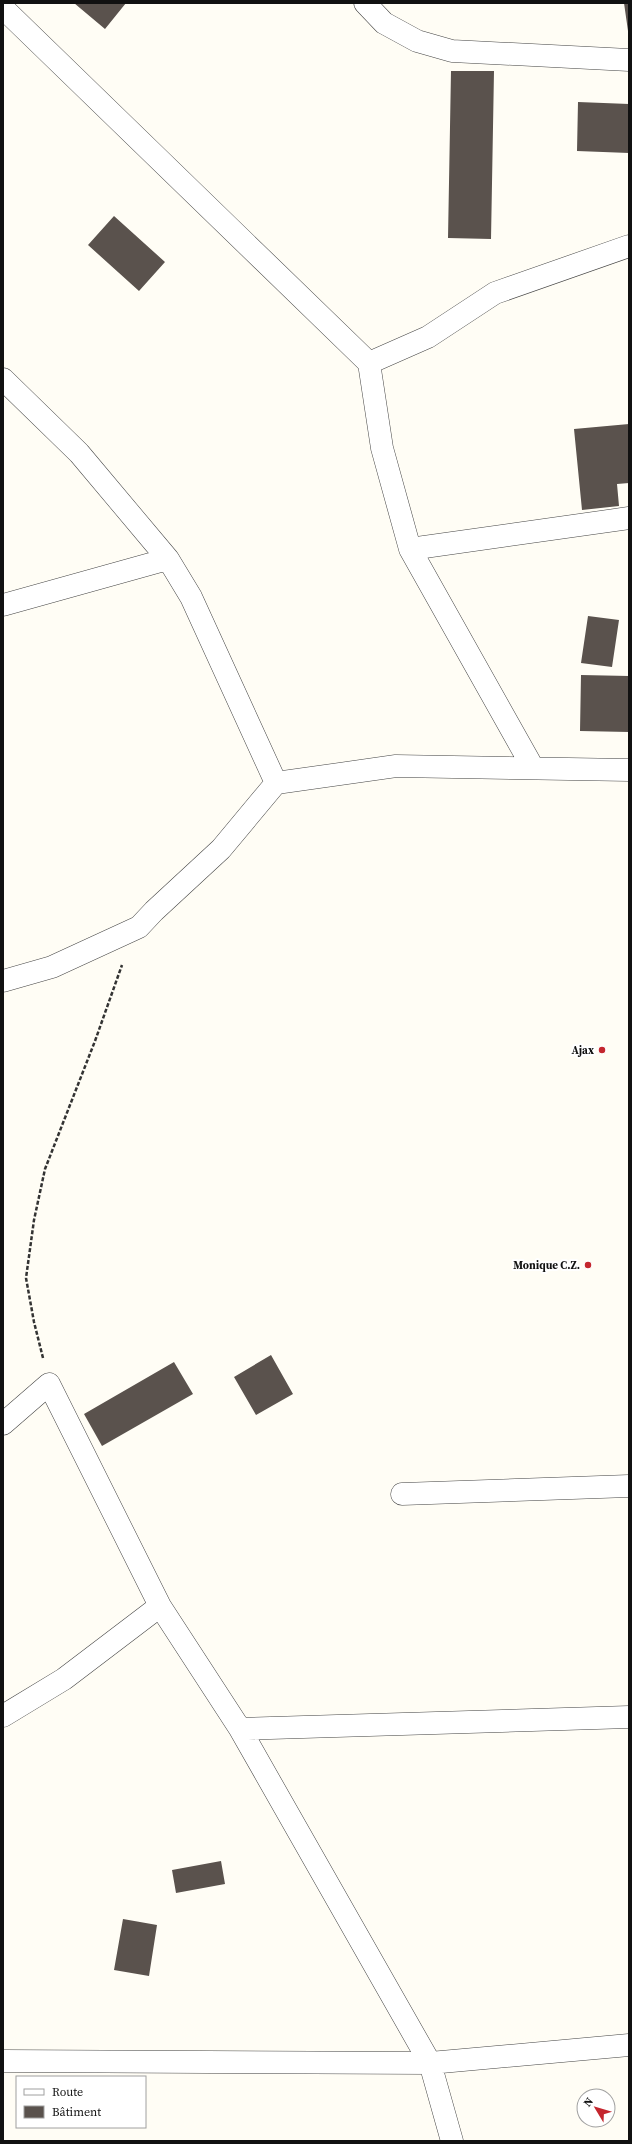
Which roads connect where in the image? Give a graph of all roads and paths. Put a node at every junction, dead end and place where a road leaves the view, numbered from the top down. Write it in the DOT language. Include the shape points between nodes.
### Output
graph roads {
  1 [pos="365,3"];
  2 [pos="3,8"];
  3 [pos="629,60"];
  4 [pos="629,246"];
  5 [pos="369,363"];
  6 [pos="3,379"];
  7 [pos="629,518"];
  8 [pos="410,549"];
  9 [pos="168,559"];
  10 [pos="3,605"];
  11 [pos="533,768"];
  12 [pos="629,770"];
  13 [pos="276,783"];
  14 [pos="139,927"];
  15 [pos="3,981"];
  16 [pos="49,1384"];
  17 [pos="3,1424"];
  18 [pos="629,1486"];
  19 [pos="402,1494"];
  20 [pos="160,1606"];
  21 [pos="3,1716"];
  22 [pos="629,1717"];
  23 [pos="240,1729"];
  24 [pos="629,2045"];
  25 [pos="3,2061"];
  26 [pos="430,2063"];
  27 [pos="452,2141"];
  1 -- 3 [label="street" via="384,23 417,41 452,51"];
  2 -- 5 [label="street"];
  4 -- 5 [label="street" via="495,293 428,337"];
  5 -- 8 [label="street" via="382,448"];
  6 -- 9 [label="street" via="79,453"];
  7 -- 8 [label="street"];
  8 -- 11 [label="street"];
  9 -- 10 [label="street"];
  9 -- 13 [label="street" via="191,598"];
  11 -- 12 [label="street"];
  11 -- 13 [label="street" via="396,766"];
  13 -- 14 [label="street" via="221,849"];
  14 -- 15 [label="street" via="52,967"];
  14 -- 16 [label="path" via="129,942 96,1041 45,1169 34,1220 26,1278"];
  16 -- 17 [label="street"];
  16 -- 20 [label="street"];
  18 -- 19 [label="street"];
  20 -- 21 [label="street" via="64,1679"];
  20 -- 23 [label="street"];
  22 -- 23 [label="street"];
  23 -- 26 [label="street"];
  24 -- 26 [label="street"];
  25 -- 26 [label="street"];
  26 -- 27 [label="street"];
}
